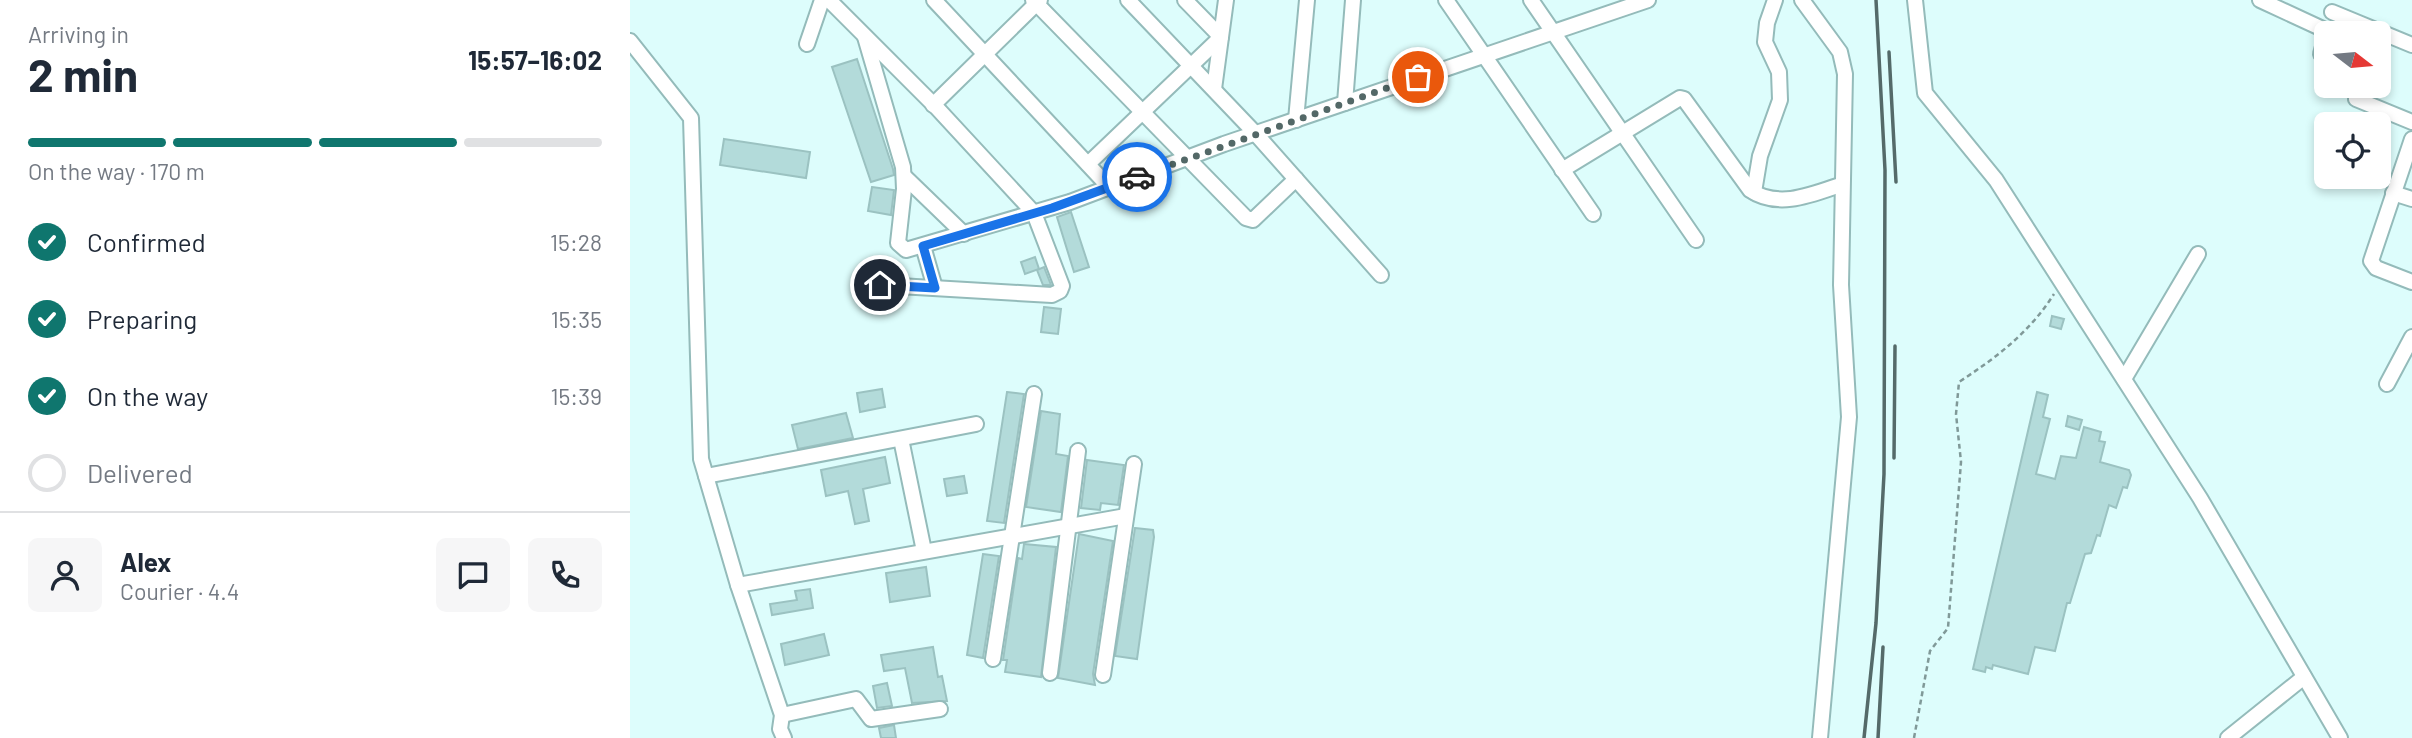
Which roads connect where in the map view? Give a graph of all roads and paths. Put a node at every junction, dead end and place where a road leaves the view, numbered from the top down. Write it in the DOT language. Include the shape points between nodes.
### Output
graph roads {
  1 [pos="822,0"];
  2 [pos="829,0"];
  3 [pos="934,0"];
  4 [pos="1128,0"];
  5 [pos="1185,0"];
  6 [pos="1226,0"];
  7 [pos="1307,0"];
  8 [pos="1353,0"];
  9 [pos="1446,0"];
  10 [pos="1531,0"];
  11 [pos="1648,0"];
  12 [pos="1775,0"];
  13 [pos="1802,0"];
  14 [pos="1915,0"];
  15 [pos="2260,0"];
  16 [pos="1036,1"];
  17 [pos="1619,5"];
  18 [pos="2334,6"];
  19 [pos="2314,27"];
  20 [pos="1552,32"];
  21 [pos="865,37"];
  22 [pos="1221,37"];
  23 [pos="630,41"];
  24 [pos="807,44"];
  25 [pos="2412,45"];
  26 [pos="984,54"];
  27 [pos="1484,56"];
  28 [pos="1191,65"];
  29 [pos="1214,89"];
  30 [pos="2356,99"];
  31 [pos="1345,103"];
  32 [pos="933,105"];
  33 [pos="1143,111"];
  34 [pos="1296,120"];
  35 [pos="2412,122"];
  36 [pos="1621,132"];
  37 [pos="1255,133"];
  38 [pos="2412,139"];
  39 [pos="1188,158"];
  40 [pos="1088,164"];
  41 [pos="1562,170"];
  42 [pos="905,177"];
  43 [pos="1296,179"];
  44 [pos="1840,185"];
  45 [pos="1110,187"];
  46 [pos="1754,192"];
  47 [pos="2393,193"];
  48 [pos="2412,199"];
  49 [pos="1034,213"];
  50 [pos="1592,214"];
  51 [pos="964,234"];
  52 [pos="1696,240"];
  53 [pos="923,246"];
  54 [pos="2198,254"];
  55 [pos="1381,275"];
  56 [pos="2412,282"];
  57 [pos="2062,283"];
  58 [pos="864,284"];
  59 [pos="935,288"];
  60 [pos="2412,337"];
  61 [pos="2124,379"];
  62 [pos="2387,384"];
  63 [pos="1034,394"];
  64 [pos="976,424"];
  65 [pos="901,439"];
  66 [pos="1078,451"];
  67 [pos="1134,464"];
  68 [pos="706,476"];
  69 [pos="1126,516"];
  70 [pos="1070,527"];
  71 [pos="1014,535"];
  72 [pos="924,551"];
  73 [pos="738,585"];
  74 [pos="993,659"];
  75 [pos="1050,673"];
  76 [pos="1103,676"];
  77 [pos="2304,677"];
  78 [pos="940,709"];
  79 [pos="782,715"];
  80 [pos="784,738"];
  81 [pos="1819,738"];
  82 [pos="1914,738"];
  83 [pos="2228,738"];
  84 [pos="2340,738"];
  1 -- 24 [label="street"];
  2 -- 21 [label="street"];
  3 -- 26 [label="street"];
  4 -- 28 [label="street"];
  5 -- 22 [label="street"];
  6 -- 22 [label="street"];
  7 -- 34 [label="street"];
  8 -- 31 [label="street"];
  9 -- 27 [label="street"];
  10 -- 20 [label="street"];
  11 -- 17 [label="street"];
  12 -- 46 [label="street" via="1765,42 1779,72 1780,100 1760,156"];
  13 -- 44 [label="street" via="1844,63"];
  14 -- 57 [label="street" via="1928,99 1996,180"];
  15 -- 19 [label="street"];
  16 -- 26 [label="street"];
  16 -- 33 [label="street"];
  17 -- 20 [label="street"];
  18 -- 25 [label="street"];
  20 -- 27 [label="street"];
  20 -- 36 [label="street"];
  21 -- 32 [label="street"];
  21 -- 42 [label="street"];
  22 -- 28 [label="street"];
  22 -- 29 [label="street"];
  23 -- 68 [label="street" via="691,118 701,458"];
  26 -- 32 [label="street"];
  26 -- 40 [label="street"];
  27 -- 31 [label="street"];
  27 -- 41 [label="street"];
  28 -- 29 [label="street"];
  28 -- 33 [label="street"];
  29 -- 37 [label="street"];
  30 -- 35 [label="street"];
  31 -- 34 [label="street"];
  32 -- 49 [label="street"];
  33 -- 39 [label="street"];
  33 -- 40 [label="street"];
  34 -- 37 [label="street"];
  36 -- 41 [label="street"];
  36 -- 46 [label="street" via="1676,98 1684,99"];
  36 -- 52 [label="street"];
  37 -- 39 [label="street"];
  37 -- 43 [label="street"];
  38 -- 47 [label="street"];
  39 -- 43 [label="street" via="1249,220"];
  39 -- 45 [label="street"];
  40 -- 45 [label="street"];
  41 -- 50 [label="street"];
  42 -- 51 [label="street"];
  42 -- 53 [label="street" via="899,246 906,250"];
  43 -- 55 [label="street"];
  44 -- 46 [label="street" via="1786,200"];
  44 -- 81 [label="street" via="1849,417"];
  45 -- 49 [label="street"];
  47 -- 48 [label="street"];
  47 -- 56 [label="street" via="2371,261 2376,268"];
  49 -- 51 [label="street"];
  49 -- 59 [label="street" via="1061,281 1057,294"];
  51 -- 53 [label="street"];
  53 -- 59 [label="street"];
  54 -- 61 [label="street"];
  57 -- 61 [label="street"];
  57 -- 82 [label="path" via="2039,318 2008,349 1959,382 1956,414 1961,462 1948,628 1930,651"];
  58 -- 59 [label="street"];
  60 -- 62 [label="street"];
  61 -- 77 [label="street" via="2200,498"];
  63 -- 71 [label="street"];
  64 -- 65 [label="street"];
  65 -- 68 [label="street"];
  65 -- 72 [label="street"];
  66 -- 70 [label="street"];
  67 -- 69 [label="street"];
  68 -- 73 [label="street"];
  69 -- 70 [label="street"];
  69 -- 76 [label="street"];
  70 -- 71 [label="street"];
  70 -- 75 [label="street"];
  71 -- 72 [label="street"];
  71 -- 74 [label="street"];
  72 -- 73 [label="street"];
  73 -- 79 [label="street"];
  77 -- 83 [label="street"];
  77 -- 84 [label="street"];
  78 -- 79 [label="street" via="871,719 856,699"];
  79 -- 80 [label="street"];
}
